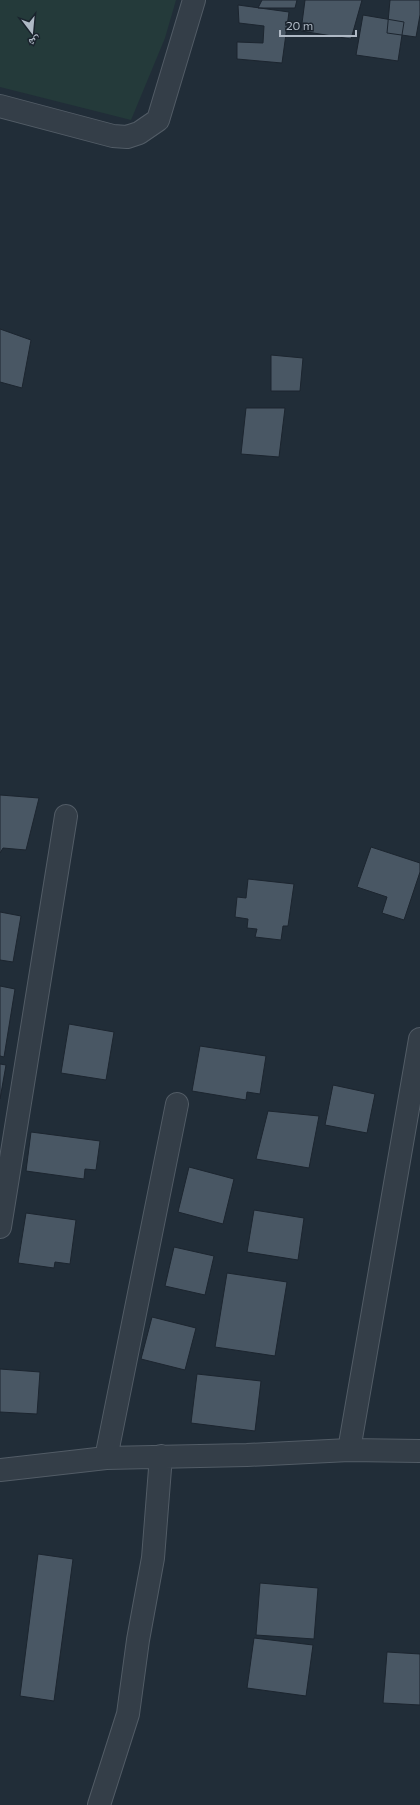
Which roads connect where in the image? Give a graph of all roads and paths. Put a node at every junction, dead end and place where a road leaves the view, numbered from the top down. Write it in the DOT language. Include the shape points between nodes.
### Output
graph roads {
  1 [pos="194,0"];
  2 [pos="0,106"];
  3 [pos="66,816"];
  4 [pos="420,1039"];
  5 [pos="177,1104"];
  6 [pos="0,1228"];
  7 [pos="349,1450"];
  8 [pos="420,1451"];
  9 [pos="161,1456"];
  10 [pos="106,1458"];
  11 [pos="0,1470"];
  12 [pos="99,1805"];
  1 -- 2 [label="street" via="158,120 139,133 127,137 113,136"];
  3 -- 6 [label="street"];
  4 -- 7 [label="street"];
  5 -- 10 [label="street"];
  7 -- 8 [label="street"];
  7 -- 9 [label="street"];
  9 -- 10 [label="street"];
  9 -- 12 [label="street" via="153,1558 128,1714"];
  10 -- 11 [label="street"];
}
